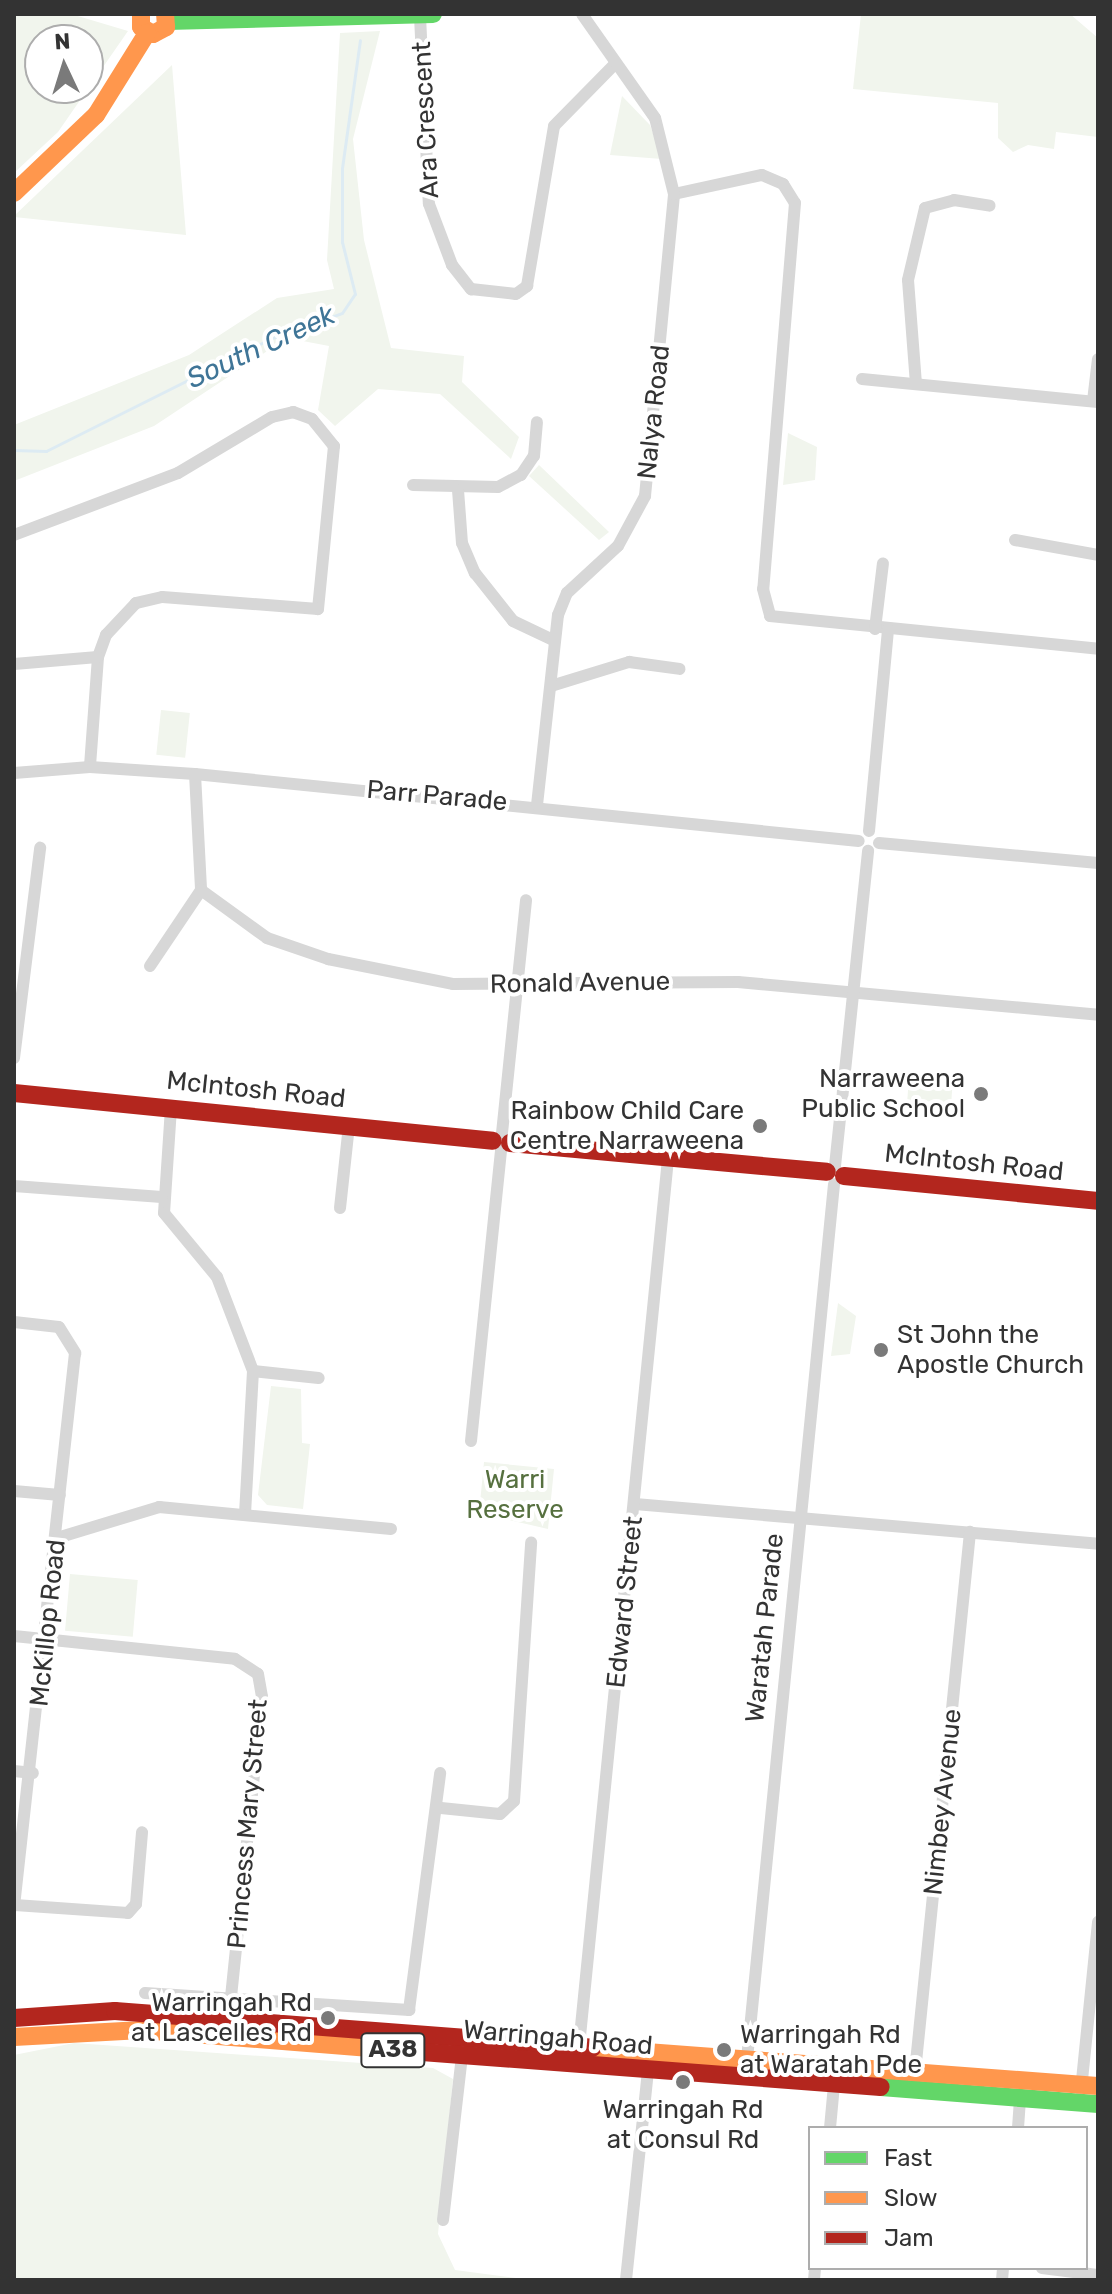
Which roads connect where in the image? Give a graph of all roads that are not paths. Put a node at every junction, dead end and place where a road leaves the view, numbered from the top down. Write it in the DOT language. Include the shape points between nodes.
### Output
graph roads {
  1 [pos="141,14"];
  2 [pos="426,15"];
  3 [pos="591,17"];
  4 [pos="166,18"];
  5 [pos="147,33"];
  6 [pos="614,65"];
  7 [pos="14,193"];
  8 [pos="674,194"];
  9 [pos="990,206"];
  10 [pos="1098,359"];
  11 [pos="862,379"];
  12 [pos="916,384"];
  13 [pos="1096,401"];
  14 [pos="537,422"];
  15 [pos="413,485"];
  16 [pos="458,490"];
  17 [pos="14,535"];
  18 [pos="1015,540"];
  19 [pos="1098,555"];
  20 [pos="883,563"];
  21 [pos="882,630"];
  22 [pos="553,640"];
  23 [pos="1098,649"];
  24 [pos="98,657"];
  25 [pos="14,664"];
  26 [pos="680,669"];
  27 [pos="551,686"];
  28 [pos="90,767"];
  29 [pos="14,773"];
  30 [pos="195,774"];
  31 [pos="537,805"];
  32 [pos="869,831"];
  33 [pos="859,841"];
  34 [pos="879,843"];
  35 [pos="40,848"];
  36 [pos="868,851"];
  37 [pos="1098,863"];
  38 [pos="201,890"];
  39 [pos="526,900"];
  40 [pos="150,966"];
  41 [pos="520,987"];
  42 [pos="853,992"];
  43 [pos="1098,1015"];
  44 [pos="14,1058"];
  45 [pos="14,1093"];
  46 [pos="171,1108"];
  47 [pos="349,1125"];
  48 [pos="501,1142"];
  49 [pos="668,1159"];
  50 [pos="835,1175"];
  51 [pos="14,1186"];
  52 [pos="162,1197"];
  53 [pos="1098,1201"];
  54 [pos="340,1208"];
  55 [pos="14,1322"];
  56 [pos="253,1371"];
  57 [pos="319,1378"];
  58 [pos="471,1441"];
  59 [pos="14,1491"];
  60 [pos="60,1495"];
  61 [pos="635,1504"];
  62 [pos="245,1514"];
  63 [pos="802,1518"];
  64 [pos="391,1529"];
  65 [pos="970,1532"];
  66 [pos="57,1538"];
  67 [pos="531,1543"];
  68 [pos="1098,1544"];
  69 [pos="14,1636"];
  70 [pos="47,1640"];
  71 [pos="14,1771"];
  72 [pos="33,1773"];
  73 [pos="440,1773"];
  74 [pos="441,1808"];
  75 [pos="142,1832"];
  76 [pos="15,1905"];
  77 [pos="1098,1922"];
  78 [pos="145,1993"];
  79 [pos="231,1998"];
  80 [pos="357,2007"];
  81 [pos="14,2018"];
  82 [pos="355,2029"];
  83 [pos="14,2037"];
  84 [pos="579,2046"];
  85 [pos="650,2052"];
  86 [pos="462,2056"];
  87 [pos="747,2068"];
  88 [pos="648,2072"];
  89 [pos="915,2072"];
  90 [pos="834,2085"];
  91 [pos="1089,2094"];
  92 [pos="1020,2099"];
  93 [pos="830,2126"];
  94 [pos="1018,2126"];
  95 [pos="443,2220"];
  96 [pos="1058,2270"];
  97 [pos="1098,2275"];
  98 [pos="626,2280"];
  1 -- 5 [label="main road"];
  2 -- 4 [label="main road"];
  2 -- 6 [label="street, Ara Crescent" via="429,204 452,265 471,289 516,294 527,286 554,126"];
  3 -- 6 [label="street, Nalya Road"];
  4 -- 5 [label="main road" via="162,31"];
  5 -- 7 [label="main road" via="96,115"];
  6 -- 8 [label="street, Nalya Road" via="655,118"];
  8 -- 21 [label="street" via="762,175 783,184 795,203 765,606 782,619"];
  8 -- 22 [label="street, Nalya Road" via="645,496 618,546 567,593"];
  9 -- 12 [label="street" via="954,200 925,208 908,280"];
  10 -- 13 [label="street"];
  11 -- 12 [label="street"];
  12 -- 13 [label="street"];
  14 -- 16 [label="street" via="534,456 521,475 498,487"];
  15 -- 16 [label="street"];
  16 -- 22 [label="street" via="462,543 475,573 513,621"];
  17 -- 24 [label="street" via="178,473 272,417 293,412 312,419 334,446 318,609 162,597 136,603 118,619"];
  18 -- 19 [label="street"];
  20 -- 21 [label="street"];
  21 -- 23 [label="street"];
  21 -- 32 [label="street"];
  22 -- 27 [label="street, Nalya Road"];
  24 -- 25 [label="street"];
  24 -- 28 [label="street"];
  26 -- 27 [label="street" via="629,662"];
  27 -- 31 [label="street, Nalya Road"];
  28 -- 29 [label="street, Parr Parade"];
  28 -- 30 [label="street, Parr Parade"];
  30 -- 31 [label="street, Parr Parade"];
  30 -- 38 [label="street"];
  31 -- 33 [label="street, Parr Parade"];
  32 -- 33 [label="street"];
  32 -- 34 [label="street"];
  33 -- 36 [label="street"];
  34 -- 36 [label="street"];
  34 -- 37 [label="street"];
  35 -- 44 [label="street"];
  36 -- 42 [label="street, Waratah Parade"];
  38 -- 40 [label="street"];
  38 -- 41 [label="street, Ronald Avenue" via="267,938 328,959 422,980"];
  39 -- 41 [label="street"];
  41 -- 42 [label="street, Ronald Avenue" via="661,980"];
  41 -- 48 [label="street"];
  42 -- 43 [label="street, Ronald Avenue"];
  42 -- 50 [label="street, Waratah Parade"];
  45 -- 46 [label="main road, McIntosh Road"];
  46 -- 47 [label="main road, McIntosh Road"];
  46 -- 52 [label="street"];
  47 -- 48 [label="main road, McIntosh Road"];
  47 -- 54 [label="street"];
  48 -- 49 [label="main road, McIntosh Road"];
  48 -- 58 [label="street"];
  49 -- 50 [label="main road, McIntosh Road"];
  49 -- 61 [label="street, Edward Street"];
  50 -- 53 [label="main road, McIntosh Road"];
  50 -- 63 [label="street, Waratah Parade"];
  51 -- 52 [label="street"];
  52 -- 56 [label="street" via="168,1222 210,1266 231,1303"];
  55 -- 60 [label="street, McKillop Road" via="59,1327 73,1339"];
  56 -- 57 [label="street"];
  56 -- 62 [label="street"];
  59 -- 60 [label="street"];
  60 -- 66 [label="street, McKillop Road"];
  61 -- 63 [label="street"];
  61 -- 84 [label="street, Edward Street"];
  62 -- 64 [label="street"];
  62 -- 66 [label="street" via="159,1507"];
  63 -- 65 [label="street"];
  63 -- 87 [label="street, Waratah Parade"];
  65 -- 68 [label="street"];
  65 -- 89 [label="street, Nimbey Avenue"];
  66 -- 70 [label="street, McKillop Road"];
  67 -- 74 [label="street" via="514,1801 500,1814"];
  69 -- 70 [label="street"];
  70 -- 72 [label="street, McKillop Road"];
  70 -- 79 [label="street, Princess Mary Street" via="235,1659 258,1674 262,1697"];
  71 -- 72 [label="street"];
  72 -- 76 [label="street, McKillop Road"];
  73 -- 74 [label="street"];
  74 -- 80 [label="street" via="412,2006"];
  75 -- 76 [label="street" via="136,1904 128,1913"];
  77 -- 91 [label="street"];
  78 -- 79 [label="street"];
  79 -- 80 [label="street"];
  80 -- 82 [label="street"];
  81 -- 82 [label="main road, Warringah Road / A38" via="115,2011"];
  82 -- 84 [label="main road, Warringah Road / A38"];
  83 -- 86 [label="main road, Warringah Road / A38" via="142,2030"];
  84 -- 85 [label="main road, Warringah Road / A38"];
  85 -- 87 [label="main road, Warringah Road / A38"];
  85 -- 88 [label="main road"];
  86 -- 88 [label="main road, Warringah Road / A38"];
  86 -- 95 [label="street"];
  87 -- 88 [label="main road, Warringah Road / A38"];
  87 -- 89 [label="main road, Warringah Road / A38"];
  87 -- 90 [label="main road, Warringah Road / A38"];
  88 -- 98 [label="street"];
  89 -- 91 [label="main road, Warringah Road / A38"];
  90 -- 92 [label="main road, Warringah Road / A38"];
  90 -- 93 [label="street"];
  91 -- 92 [label="main road, Warringah Road / A38"];
  92 -- 94 [label="street"];
  96 -- 97 [label="street"];
}
